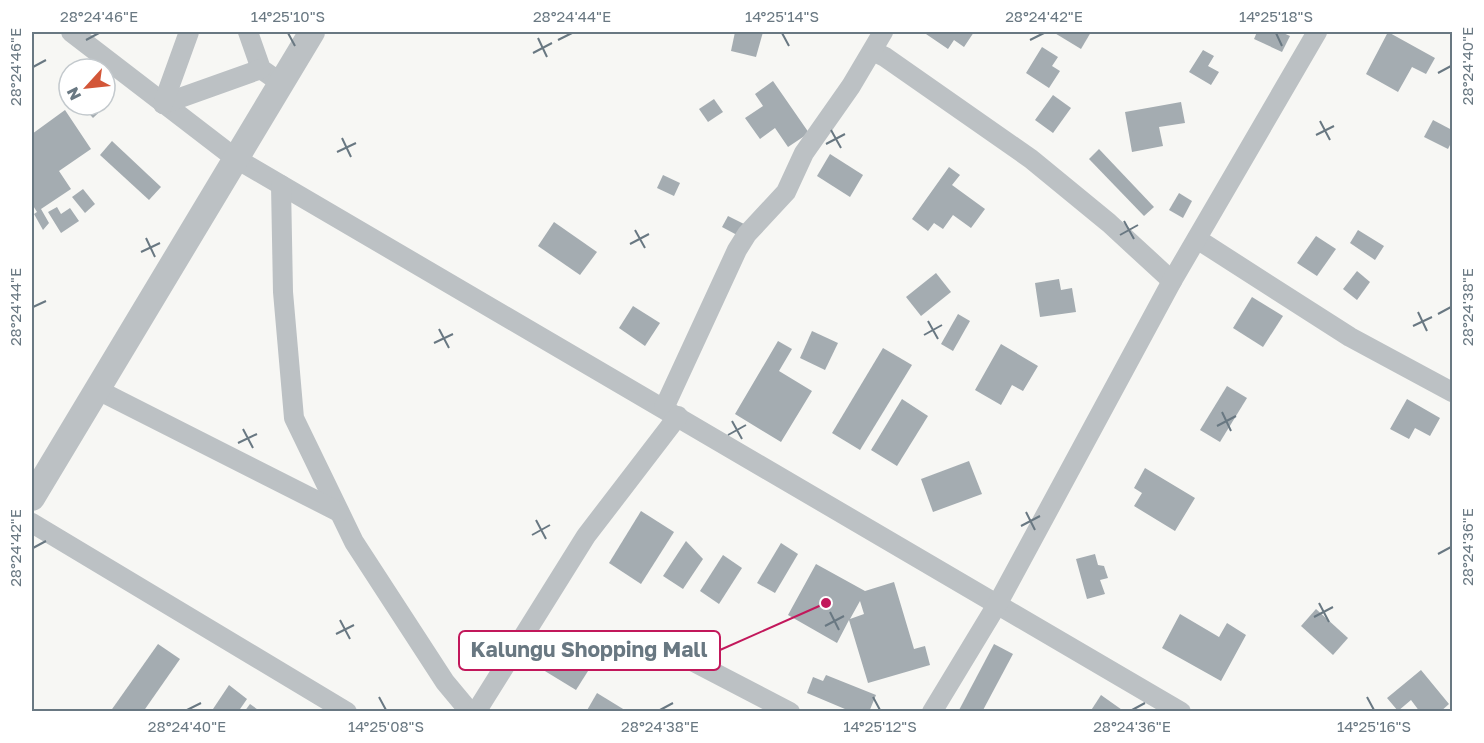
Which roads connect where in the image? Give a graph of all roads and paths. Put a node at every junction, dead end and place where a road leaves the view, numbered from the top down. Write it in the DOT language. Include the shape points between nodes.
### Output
graph roads {
  1 [pos="71,32"];
  2 [pos="189,32"];
  3 [pos="248,32"];
  4 [pos="312,32"];
  5 [pos="883,32"];
  6 [pos="1317,32"];
  7 [pos="873,51"];
  8 [pos="271,76"];
  9 [pos="163,104"];
  10 [pos="235,158"];
  11 [pos="281,185"];
  12 [pos="1197,239"];
  13 [pos="1172,281"];
  14 [pos="96,389"];
  15 [pos="1452,392"];
  16 [pos="671,412"];
  17 [pos="32,498"];
  18 [pos="339,512"];
  19 [pos="32,523"];
  20 [pos="998,603"];
  21 [pos="663,645"];
  22 [pos="347,711"];
  23 [pos="470,711"];
  24 [pos="476,711"];
  25 [pos="790,711"];
  26 [pos="932,711"];
  27 [pos="1181,711"];
  1 -- 9 [label="street"];
  2 -- 9 [label="street"];
  3 -- 8 [label="street"];
  4 -- 8 [label="street"];
  5 -- 7 [label="street"];
  6 -- 12 [label="street"];
  7 -- 13 [label="street" via="1031,159"];
  7 -- 16 [label="street" via="804,153 786,192 737,250"];
  8 -- 9 [label="street"];
  8 -- 10 [label="street"];
  9 -- 10 [label="street"];
  10 -- 11 [label="street"];
  10 -- 14 [label="street"];
  11 -- 16 [label="street"];
  11 -- 18 [label="street" via="283,292 294,418"];
  12 -- 13 [label="street"];
  12 -- 15 [label="street" via="1350,338"];
  13 -- 20 [label="street"];
  14 -- 17 [label="street"];
  14 -- 18 [label="street"];
  16 -- 20 [label="street"];
  16 -- 24 [label="street" via="586,536"];
  18 -- 23 [label="street" via="354,542 445,682"];
  19 -- 22 [label="street"];
  20 -- 26 [label="street"];
  20 -- 27 [label="street"];
  21 -- 25 [label="street"];
}
